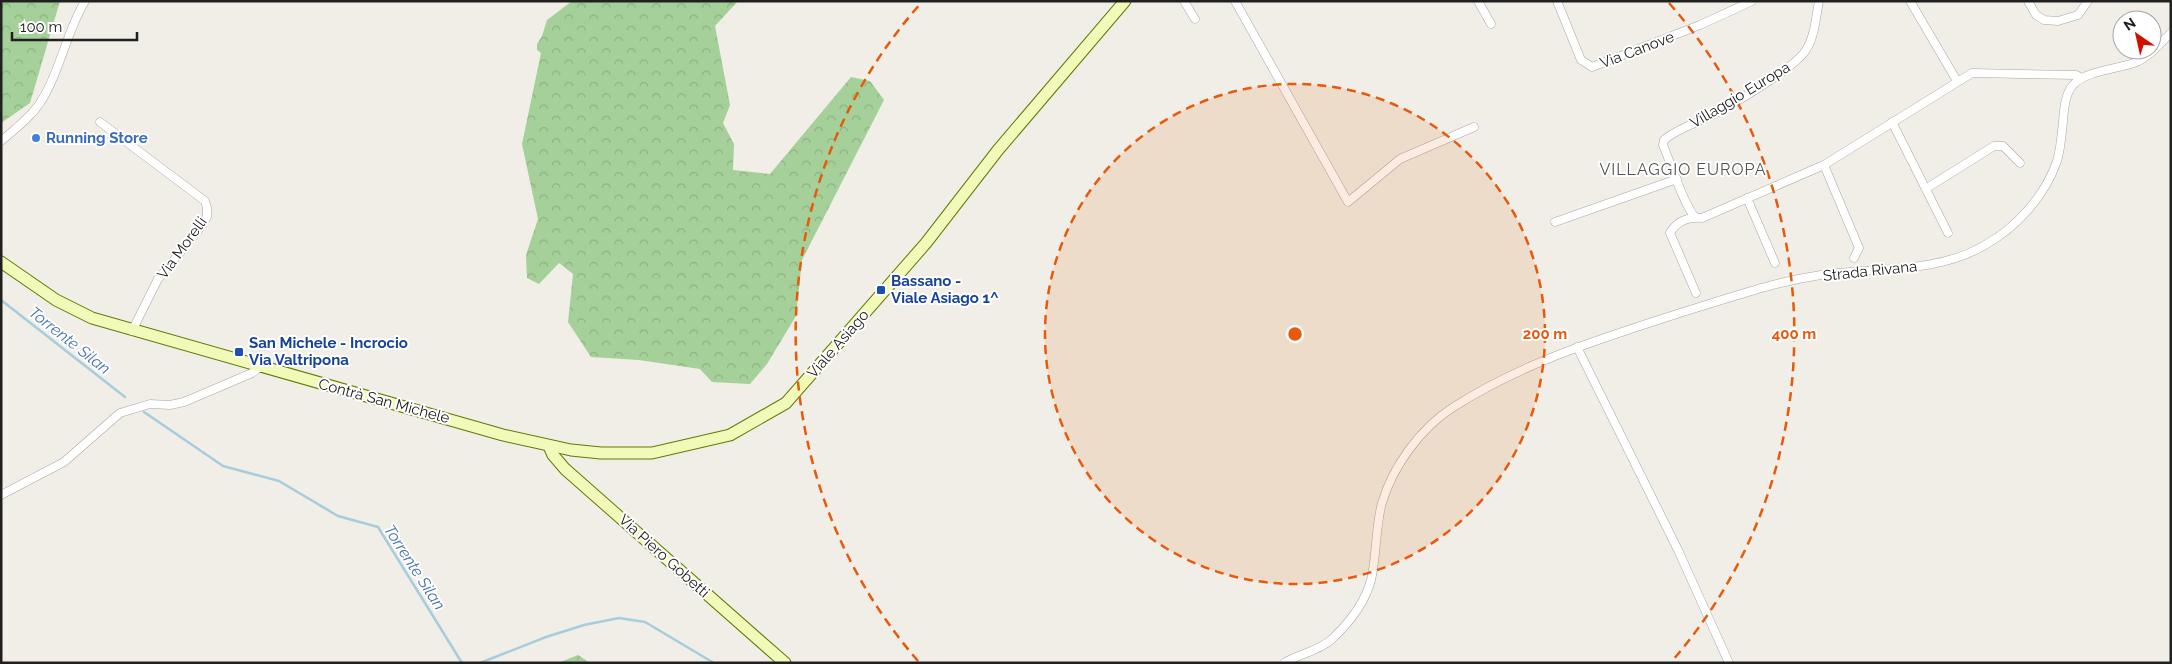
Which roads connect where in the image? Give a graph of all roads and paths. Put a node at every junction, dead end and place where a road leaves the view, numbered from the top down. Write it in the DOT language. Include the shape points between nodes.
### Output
graph roads {
  1 [pos="84,1"];
  2 [pos="1125,1"];
  3 [pos="1184,1"];
  4 [pos="1235,1"];
  5 [pos="1478,1"];
  6 [pos="1557,1"];
  7 [pos="1752,1"];
  8 [pos="1819,1"];
  9 [pos="1910,1"];
  10 [pos="2028,1"];
  11 [pos="2088,1"];
  12 [pos="1195,19"];
  13 [pos="1490,24"];
  14 [pos="2171,33"];
  15 [pos="2082,78"];
  16 [pos="1957,81"];
  17 [pos="100,122"];
  18 [pos="1892,122"];
  19 [pos="1474,127"];
  20 [pos="1,141"];
  21 [pos="2020,163"];
  22 [pos="1824,165"];
  23 [pos="1677,180"];
  24 [pos="1926,188"];
  25 [pos="1747,198"];
  26 [pos="1695,217"];
  27 [pos="1555,222"];
  28 [pos="1948,233"];
  29 [pos="1854,258"];
  30 [pos="1,262"];
  31 [pos="1775,264"];
  32 [pos="1696,293"];
  33 [pos="132,331"];
  34 [pos="1577,347"];
  35 [pos="260,367"];
  36 [pos="549,446"];
  37 [pos="1,495"];
  38 [pos="785,663"];
  39 [pos="1284,663"];
  40 [pos="1728,663"];
  1 -- 20 [label="street" via="58,67 39,104"];
  2 -- 36 [label="main road, Viale Asiago" via="998,150 926,243 786,403 730,435 652,453"];
  3 -- 12 [label="street"];
  4 -- 19 [label="street" via="1348,202 1400,159"];
  5 -- 13 [label="street"];
  6 -- 7 [label="street, Via Canove" via="1581,60 1592,67"];
  8 -- 23 [label="street, Villaggio Europa" via="1810,41 1799,58 1724,108 1664,140"];
  9 -- 16 [label="street"];
  10 -- 11 [label="street" via="2044,20 2058,21 2078,15"];
  14 -- 15 [label="street" via="2141,60"];
  15 -- 16 [label="street" via="2076,75 1975,72"];
  15 -- 34 [label="street, Strada Rivana" via="2068,95 2058,157 2051,176 2019,220 1982,247 1962,256 1912,268 1821,275 1752,290"];
  16 -- 18 [label="street"];
  17 -- 33 [label="street, Via Morelli" via="205,201 207,208 207,217 197,232 158,279"];
  18 -- 22 [label="street"];
  18 -- 24 [label="street"];
  21 -- 24 [label="street" via="2003,146 1994,146"];
  22 -- 25 [label="street"];
  22 -- 29 [label="street" via="1859,248"];
  23 -- 26 [label="street, Villaggio Europa"];
  23 -- 27 [label="street"];
  24 -- 28 [label="street"];
  25 -- 26 [label="street" via="1702,218"];
  25 -- 31 [label="street"];
  26 -- 32 [label="street" via="1675,225 1670,233"];
  30 -- 33 [label="main road, Contrà San Michele" via="56,300 92,318"];
  33 -- 35 [label="main road, Contrà San Michele"];
  34 -- 39 [label="street, Strada Rivana" via="1525,368 1483,390 1452,408 1423,433 1388,488 1365,597 1330,641"];
  34 -- 40 [label="street" via="1678,550"];
  35 -- 36 [label="main road, Contrà San Michele"];
  35 -- 37 [label="street" via="184,402 150,404 120,412 64,462"];
  36 -- 38 [label="main road, Via Piero Gobetti" via="565,469"];
}
